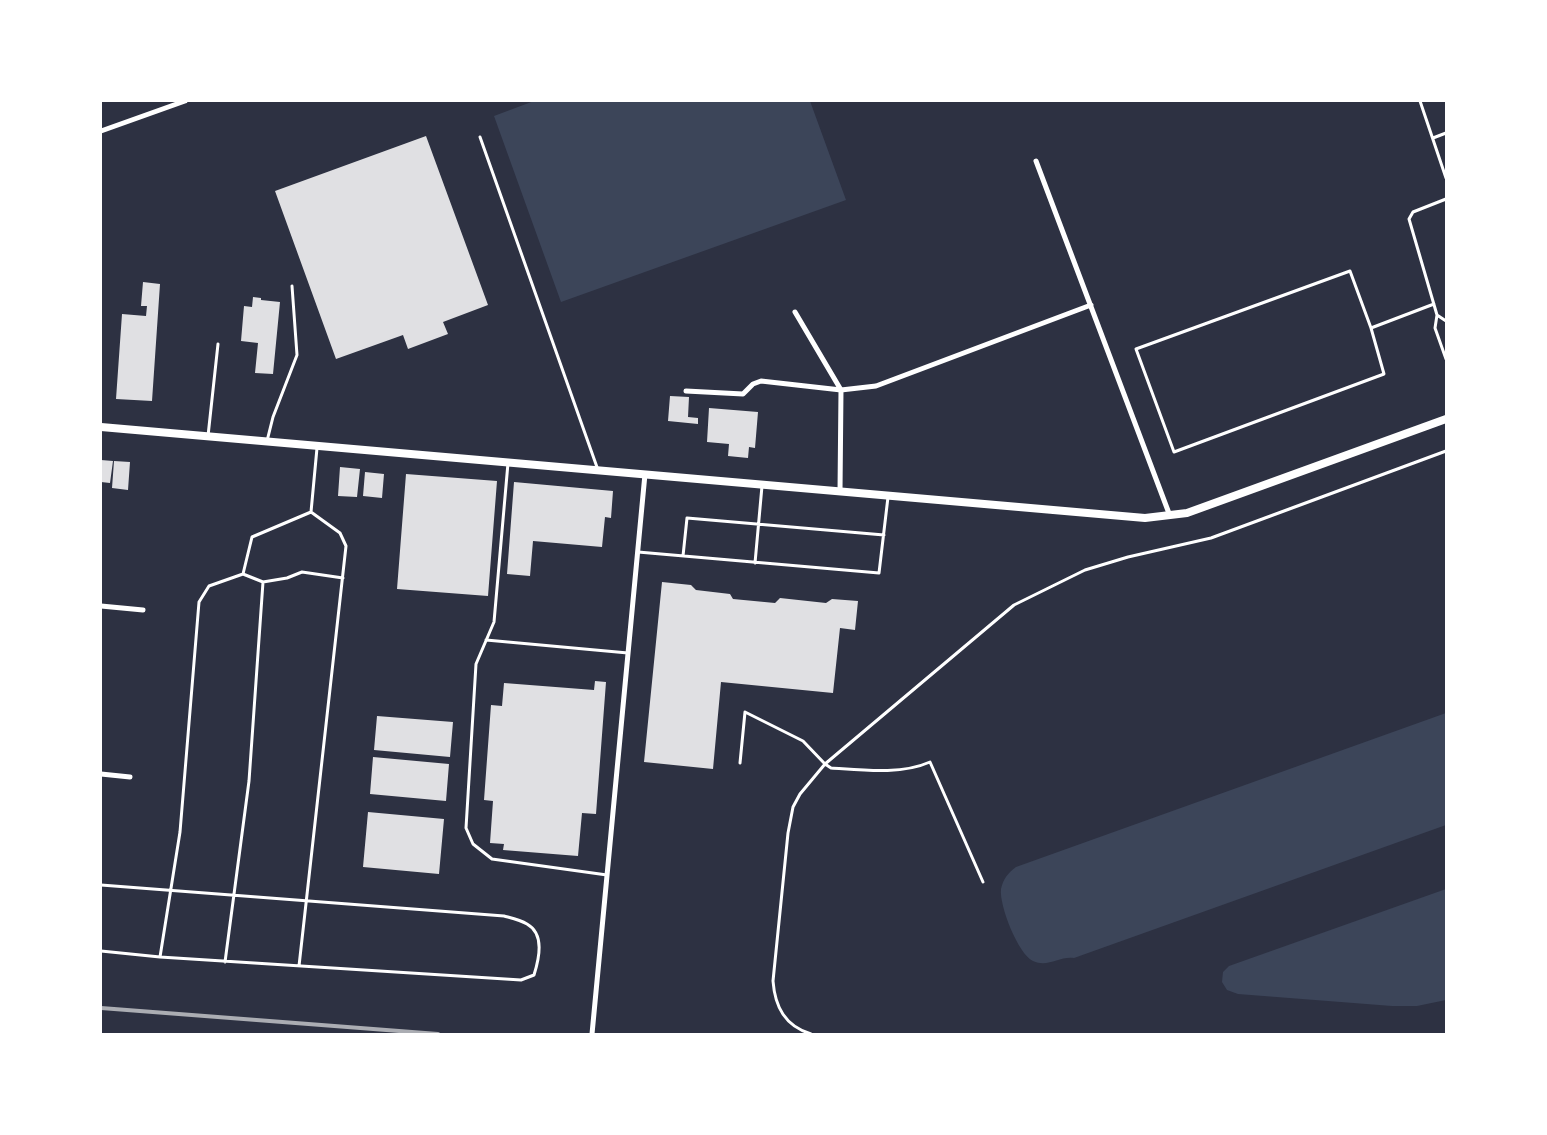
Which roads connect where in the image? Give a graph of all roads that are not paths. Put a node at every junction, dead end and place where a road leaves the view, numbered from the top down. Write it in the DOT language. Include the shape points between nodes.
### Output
graph roads {
  1 [pos="184,101"];
  2 [pos="1420,101"];
  3 [pos="101,131"];
  4 [pos="1446,133"];
  5 [pos="480,137"];
  6 [pos="1432,138"];
  7 [pos="1036,161"];
  8 [pos="1446,178"];
  9 [pos="1446,199"];
  10 [pos="292,286"];
  11 [pos="1434,304"];
  12 [pos="1091,305"];
  13 [pos="795,312"];
  14 [pos="1437,315"];
  15 [pos="1446,321"];
  16 [pos="1371,328"];
  17 [pos="218,344"];
  18 [pos="1446,359"];
  19 [pos="841,390"];
  20 [pos="686,391"];
  21 [pos="1446,419"];
  22 [pos="101,427"];
  23 [pos="208,436"];
  24 [pos="266,442"];
  25 [pos="317,446"];
  26 [pos="1446,451"];
  27 [pos="508,462"];
  28 [pos="598,470"];
  29 [pos="645,474"];
  30 [pos="762,484"];
  31 [pos="840,491"];
  32 [pos="888,495"];
  33 [pos="311,512"];
  34 [pos="1170,516"];
  35 [pos="758,524"];
  36 [pos="884,535"];
  37 [pos="638,552"];
  38 [pos="683,556"];
  39 [pos="755,563"];
  40 [pos="243,574"];
  41 [pos="343,578"];
  42 [pos="263,582"];
  43 [pos="101,606"];
  44 [pos="143,610"];
  45 [pos="486,640"];
  46 [pos="628,653"];
  47 [pos="740,763"];
  48 [pos="825,764"];
  49 [pos="101,774"];
  50 [pos="130,776"];
  51 [pos="607,876"];
  52 [pos="983,882"];
  53 [pos="101,884"];
  54 [pos="171,889"];
  55 [pos="234,896"];
  56 [pos="307,899"];
  57 [pos="101,951"];
  58 [pos="160,957"];
  59 [pos="225,962"];
  60 [pos="299,966"];
  61 [pos="592,1034"];
  62 [pos="811,1034"];
  1 -- 3 [label="street"];
  2 -- 6 [label="lane"];
  4 -- 6 [label="lane"];
  5 -- 28 [label="lane"];
  6 -- 8 [label="lane"];
  7 -- 12 [label="street"];
  9 -- 11 [label="lane" via="1413,212 1409,219"];
  10 -- 24 [label="lane" via="297,355"];
  11 -- 14 [label="lane"];
  11 -- 16 [label="lane"];
  12 -- 19 [label="street" via="876,386"];
  12 -- 34 [label="street"];
  13 -- 19 [label="street"];
  14 -- 15 [label="lane"];
  14 -- 18 [label="lane" via="1435,328"];
  16 -- 16 [label="lane" via="1350,271 1136,349 1174,452 1384,374"];
  17 -- 23 [label="lane"];
  19 -- 20 [label="street" via="761,380 743,394"];
  19 -- 31 [label="street"];
  21 -- 34 [label="street" via="1187,513"];
  22 -- 23 [label="street"];
  23 -- 24 [label="street"];
  24 -- 25 [label="street"];
  25 -- 27 [label="street"];
  25 -- 33 [label="lane"];
  26 -- 48 [label="lane" via="1211,538 1128,557 1085,570 1048,587 1014,605"];
  27 -- 28 [label="street"];
  27 -- 45 [label="lane" via="494,622"];
  28 -- 29 [label="street"];
  29 -- 30 [label="street"];
  29 -- 37 [label="street"];
  30 -- 31 [label="street"];
  30 -- 35 [label="lane"];
  31 -- 32 [label="street"];
  32 -- 34 [label="street" via="1145,518"];
  32 -- 36 [label="lane"];
  33 -- 40 [label="lane" via="252,537"];
  33 -- 41 [label="lane" via="340,533 346,546"];
  35 -- 36 [label="lane"];
  35 -- 38 [label="lane" via="687,518"];
  35 -- 39 [label="lane"];
  36 -- 39 [label="lane" via="880,573"];
  37 -- 38 [label="lane"];
  37 -- 46 [label="street"];
  38 -- 39 [label="lane"];
  40 -- 42 [label="lane"];
  40 -- 54 [label="lane" via="208,586 199,602 180,832"];
  41 -- 42 [label="lane" via="302,572"];
  41 -- 56 [label="lane"];
  42 -- 55 [label="lane" via="249,781"];
  43 -- 44 [label="street"];
  45 -- 46 [label="lane"];
  45 -- 51 [label="lane" via="476,664 468,785 466,828 473,844 492,859"];
  46 -- 51 [label="street"];
  47 -- 48 [label="lane" via="745,712 803,741"];
  48 -- 52 [label="lane" via="831,768 876,770 910,768 930,762"];
  48 -- 62 [label="lane" via="793,807 773,981 774,998 782,1016"];
  49 -- 50 [label="street"];
  51 -- 61 [label="street"];
  53 -- 54 [label="lane"];
  54 -- 55 [label="lane"];
  54 -- 58 [label="lane"];
  55 -- 56 [label="lane"];
  55 -- 59 [label="lane"];
  56 -- 60 [label="lane"];
  56 -- 60 [label="lane" via="504,916 528,924 538,938 540,954 534,975 521,980"];
  57 -- 58 [label="lane"];
  58 -- 59 [label="lane"];
  59 -- 60 [label="lane"];
}
